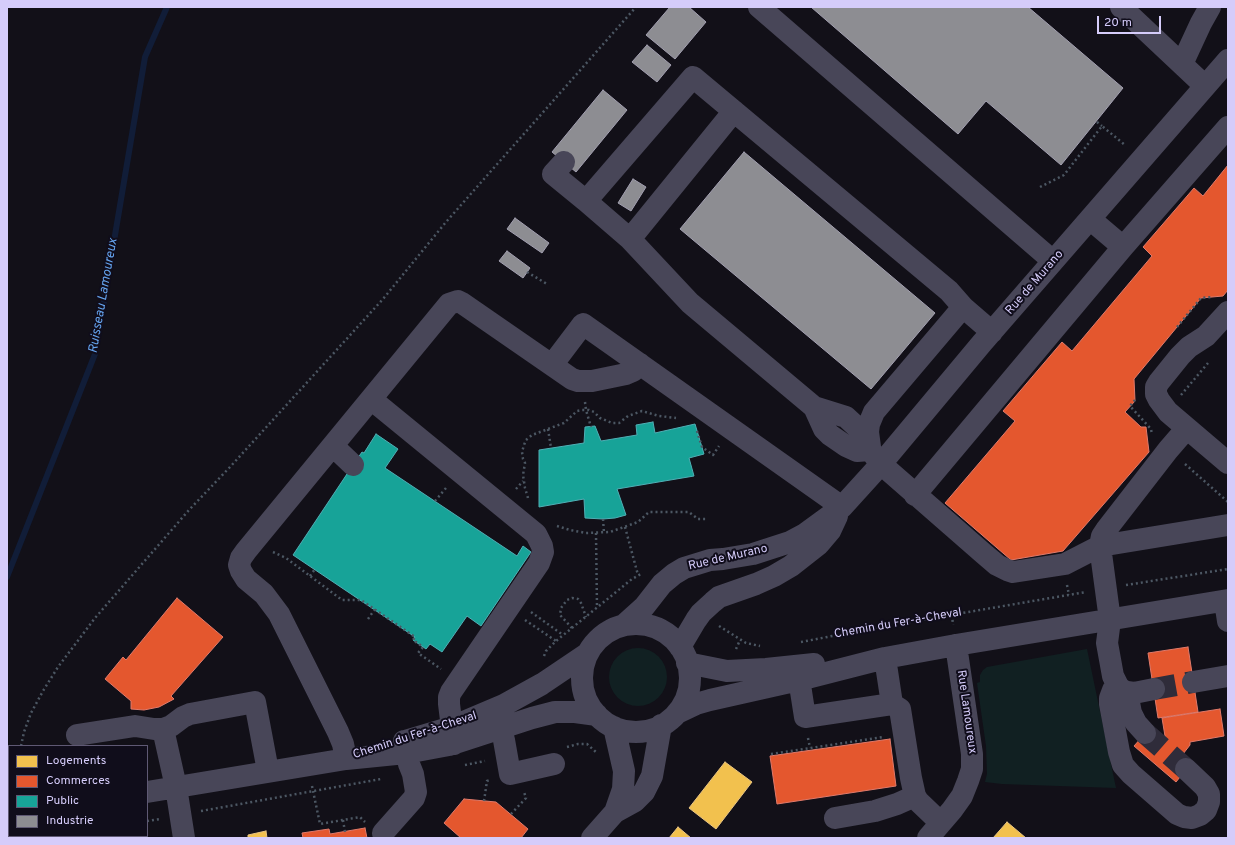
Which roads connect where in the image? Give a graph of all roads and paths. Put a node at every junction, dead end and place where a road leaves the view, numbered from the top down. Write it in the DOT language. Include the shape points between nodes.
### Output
graph roads {
  1 [pos="636,7"];
  2 [pos="759,7"];
  3 [pos="1121,7"];
  4 [pos="1210,7"];
  5 [pos="1228,60"];
  6 [pos="1182,64"];
  7 [pos="1205,86"];
  8 [pos="734,111"];
  9 [pos="1097,122"];
  10 [pos="1102,126"];
  11 [pos="1228,127"];
  12 [pos="1130,149"];
  13 [pos="564,162"];
  14 [pos="1040,187"];
  15 [pos="586,202"];
  16 [pos="1090,219"];
  17 [pos="630,239"];
  18 [pos="1123,247"];
  19 [pos="1053,261"];
  20 [pos="527,272"];
  21 [pos="547,284"];
  22 [pos="963,307"];
  23 [pos="1228,312"];
  24 [pos="992,332"];
  25 [pos="640,364"];
  26 [pos="552,365"];
  27 [pos="371,399"];
  28 [pos="584,399"];
  29 [pos="586,410"];
  30 [pos="678,418"];
  31 [pos="591,426"];
  32 [pos="1187,428"];
  33 [pos="548,429"];
  34 [pos="697,430"];
  35 [pos="721,443"];
  36 [pos="333,446"];
  37 [pos="551,448"];
  38 [pos="875,457"];
  39 [pos="1181,461"];
  40 [pos="1228,463"];
  41 [pos="353,465"];
  42 [pos="524,481"];
  43 [pos="447,486"];
  44 [pos="515,490"];
  45 [pos="915,495"];
  46 [pos="435,502"];
  47 [pos="530,502"];
  48 [pos="1228,502"];
  49 [pos="842,507"];
  50 [pos="707,519"];
  51 [pos="603,520"];
  52 [pos="555,525"];
  53 [pos="1228,525"];
  54 [pos="625,527"];
  55 [pos="604,533"];
  56 [pos="596,534"];
  57 [pos="1100,546"];
  58 [pos="269,550"];
  59 [pos="315,569"];
  60 [pos="1228,569"];
  61 [pos="647,574"];
  62 [pos="638,575"];
  63 [pos="310,576"];
  64 [pos="1067,581"];
  65 [pos="1123,586"];
  66 [pos="1089,592"];
  67 [pos="1068,595"];
  68 [pos="1227,607"];
  69 [pos="597,608"];
  70 [pos="375,609"];
  71 [pos="586,617"];
  72 [pos="368,619"];
  73 [pos="1110,620"];
  74 [pos="624,625"];
  75 [pos="718,625"];
  76 [pos="572,628"];
  77 [pos="564,635"];
  78 [pos="556,641"];
  79 [pos="797,642"];
  80 [pos="956,645"];
  81 [pos="763,646"];
  82 [pos="423,647"];
  83 [pos="588,653"];
  84 [pos="684,655"];
  85 [pos="885,658"];
  86 [pos="542,661"];
  87 [pos="798,673"];
  88 [pos="1228,676"];
  89 [pos="1193,682"];
  90 [pos="1123,689"];
  91 [pos="1154,690"];
  92 [pos="892,704"];
  93 [pos="597,715"];
  94 [pos="498,718"];
  95 [pos="669,719"];
  96 [pos="614,727"];
  97 [pos="163,729"];
  98 [pos="1145,733"];
  99 [pos="77,735"];
  100 [pos="453,735"];
  101 [pos="888,736"];
  102 [pos="21,745"];
  103 [pos="405,747"];
  104 [pos="771,754"];
  105 [pos="559,755"];
  106 [pos="601,758"];
  107 [pos="346,759"];
  108 [pos="1186,769"];
  109 [pos="268,771"];
  110 [pos="383,779"];
  111 [pos="312,781"];
  112 [pos="176,787"];
  113 [pos="313,791"];
  114 [pos="148,792"];
  115 [pos="915,796"];
  116 [pos="518,808"];
  117 [pos="201,811"];
  118 [pos="616,812"];
  119 [pos="511,814"];
  120 [pos="360,817"];
  121 [pos="161,818"];
  122 [pos="835,818"];
  123 [pos="343,820"];
  124 [pos="148,821"];
  125 [pos="935,830"];
  126 [pos="344,832"];
  127 [pos="383,833"];
  128 [pos="184,838"];
  129 [pos="592,838"];
  1 -- 102 [label="path" via="446,222 383,298 189,510 95,618 43,691 24,732"];
  2 -- 19 [label="street"];
  3 -- 6 [label="street"];
  4 -- 6 [label="street"];
  5 -- 7 [label="street, Rue de Murano"];
  6 -- 7 [label="street"];
  7 -- 16 [label="street, Rue de Murano"];
  8 -- 15 [label="street" via="693,77"];
  8 -- 17 [label="street"];
  8 -- 22 [label="street" via="949,292"];
  9 -- 10 [label="path"];
  10 -- 12 [label="path"];
  10 -- 14 [label="path" via="1064,175"];
  11 -- 18 [label="street"];
  13 -- 15 [label="street" via="553,174"];
  15 -- 17 [label="street"];
  16 -- 18 [label="street"];
  16 -- 19 [label="street, Rue de Murano"];
  17 -- 38 [label="street" via="690,303 814,407 846,417 860,430"];
  18 -- 45 [label="street"];
  19 -- 24 [label="street, Rue de Murano"];
  20 -- 21 [label="path"];
  22 -- 24 [label="street"];
  22 -- 38 [label="street" via="874,412 868,432"];
  23 -- 32 [label="street" via="1206,336 1180,356 1156,387 1156,394 1162,405"];
  24 -- 38 [label="street, Rue de Murano"];
  25 -- 26 [label="street" via="626,374 584,382 572,379"];
  25 -- 26 [label="street" via="583,324"];
  25 -- 49 [label="street"];
  26 -- 27 [label="street" via="458,301 449,304"];
  27 -- 36 [label="street"];
  27 -- 100 [label="street" via="536,534 542,546 543,552 539,563 451,692 449,704"];
  28 -- 29 [label="path"];
  29 -- 30 [label="path" via="612,423 619,423 628,416 642,411"];
  29 -- 31 [label="path"];
  29 -- 33 [label="path" via="577,411 564,423"];
  32 -- 40 [label="street"];
  32 -- 57 [label="street" via="1106,530"];
  33 -- 37 [label="path"];
  33 -- 42 [label="path" via="526,440 522,452 526,463"];
  34 -- 35 [label="path" via="702,448 713,455"];
  36 -- 41 [label="street"];
  36 -- 107 [label="street" via="246,551 240,565 246,579 264,594 279,614 340,736"];
  38 -- 45 [label="street"];
  38 -- 49 [label="street, Rue de Murano"];
  39 -- 48 [label="path"];
  42 -- 44 [label="path"];
  42 -- 47 [label="path"];
  43 -- 46 [label="path"];
  45 -- 57 [label="street" via="1006,570 1014,572 1065,564"];
  49 -- 74 [label="street, Rue de Murano" via="790,542 754,554 710,560 684,568 662,584 644,607"];
  49 -- 84 [label="street, Rue de Murano" via="830,531 819,544 791,566 756,584 719,597 701,612"];
  50 -- 54 [label="path" via="698,519 689,512 649,512 638,522"];
  51 -- 55 [label="path"];
  52 -- 56 [label="path" via="586,534"];
  53 -- 57 [label="street"];
  54 -- 55 [label="path"];
  54 -- 62 [label="path"];
  55 -- 56 [label="path"];
  56 -- 69 [label="path"];
  57 -- 73 [label="street"];
  58 -- 63 [label="path" via="286,558"];
  59 -- 63 [label="path"];
  60 -- 65 [label="path"];
  61 -- 62 [label="path"];
  62 -- 69 [label="path"];
  63 -- 70 [label="path" via="342,600 361,600"];
  64 -- 67 [label="path"];
  66 -- 67 [label="path, Chemin du Fer-à-Cheval"];
  67 -- 79 [label="path, Chemin du Fer-à-Cheval"];
  68 -- 73 [label="street"];
  69 -- 71 [label="path"];
  70 -- 72 [label="path"];
  70 -- 82 [label="path" via="415,636 413,640"];
  71 -- 76 [label="path"];
  71 -- 76 [label="path" via="578,599 567,600 561,608 560,615"];
  73 -- 80 [label="street"];
  73 -- 90 [label="street" via="1107,643 1112,672"];
  74 -- 83 [label="street" via="605,634"];
  74 -- 84 [label="street" via="640,624 666,632"];
  75 -- 81 [label="path" via="746,643"];
  76 -- 77 [label="path"];
  77 -- 78 [label="path"];
  77 -- 78 [label="path" via="530,612 524,619"];
  78 -- 86 [label="path" via="546,651"];
  80 -- 85 [label="street"];
  80 -- 125 [label="street, Rue Lamoureux" via="972,769 962,796"];
  83 -- 93 [label="street" via="583,665 583,684 586,696"];
  83 -- 94 [label="street, Chemin du Fer-à-Cheval"];
  84 -- 87 [label="street" via="727,671"];
  84 -- 95 [label="street" via="690,674 690,684 684,701"];
  85 -- 87 [label="street"];
  85 -- 92 [label="street"];
  87 -- 92 [label="street" via="805,717"];
  87 -- 95 [label="street" via="696,704"];
  88 -- 89 [label="street"];
  90 -- 91 [label="street" via="1134,693"];
  90 -- 98 [label="street" via="1131,712"];
  90 -- 108 [label="street" via="1113,690 1110,704 1123,765 1177,814 1192,818 1206,810 1210,794"];
  92 -- 115 [label="street" via="900,709"];
  93 -- 94 [label="street, Chemin du Fer-à-Cheval" via="565,711"];
  93 -- 96 [label="street"];
  94 -- 100 [label="street, Chemin du Fer-à-Cheval"];
  94 -- 105 [label="street" via="510,774"];
  95 -- 96 [label="street" via="643,731"];
  95 -- 118 [label="street" via="646,788 629,806"];
  96 -- 118 [label="street" via="624,771 623,789"];
  97 -- 99 [label="street" via="135,726"];
  97 -- 109 [label="street" via="190,714 255,702"];
  97 -- 112 [label="street"];
  100 -- 103 [label="street, Chemin du Fer-à-Cheval"];
  101 -- 104 [label="path"];
  103 -- 107 [label="street, Chemin du Fer-à-Cheval"];
  103 -- 127 [label="street" via="416,792 414,798"];
  105 -- 106 [label="path" via="578,744 587,744"];
  107 -- 109 [label="street, Chemin du Fer-à-Cheval"];
  109 -- 112 [label="street, Chemin du Fer-à-Cheval"];
  110 -- 113 [label="path"];
  111 -- 113 [label="path"];
  112 -- 114 [label="street, Chemin du Fer-à-Cheval"];
  112 -- 128 [label="street"];
  113 -- 117 [label="path"];
  113 -- 123 [label="path" via="320,824"];
  115 -- 122 [label="street" via="875,811"];
  115 -- 125 [label="street"];
  116 -- 119 [label="path"];
  118 -- 129 [label="street"];
  120 -- 123 [label="path"];
  121 -- 124 [label="path"];
  123 -- 126 [label="path"];
}
